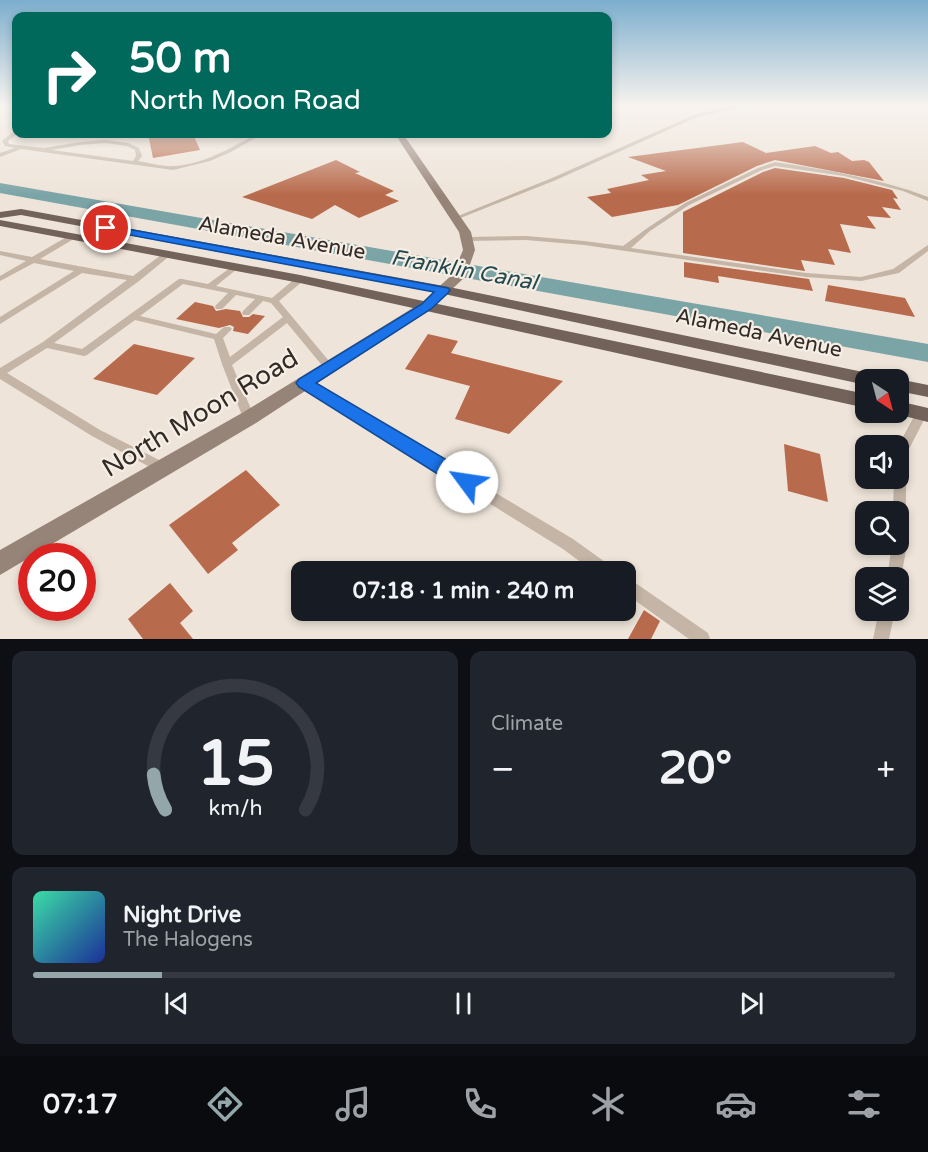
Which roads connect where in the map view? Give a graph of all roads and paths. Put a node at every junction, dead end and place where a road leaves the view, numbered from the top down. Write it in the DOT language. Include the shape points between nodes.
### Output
graph roads {
  1 [pos="12,135"];
  2 [pos="654,135"];
  3 [pos="253,138"];
  4 [pos="402,138"];
  5 [pos="19,148"];
  6 [pos="37,150"];
  7 [pos="0,155"];
  8 [pos="134,163"];
  9 [pos="928,199"];
  10 [pos="0,215"];
  11 [pos="456,218"];
  12 [pos="0,223"];
  13 [pos="73,237"];
  14 [pos="468,239"];
  15 [pos="928,247"];
  16 [pos="626,248"];
  17 [pos="0,253"];
  18 [pos="168,254"];
  19 [pos="33,260"];
  20 [pos="234,267"];
  21 [pos="81,270"];
  22 [pos="0,279"];
  23 [pos="136,279"];
  24 [pos="300,279"];
  25 [pos="448,286"];
  26 [pos="209,287"];
  27 [pos="234,292"];
  28 [pos="261,298"];
  29 [pos="274,301"];
  30 [pos="426,306"];
  31 [pos="219,307"];
  32 [pos="246,313"];
  33 [pos="133,317"];
  34 [pos="288,318"];
  35 [pos="0,321"];
  36 [pos="200,324"];
  37 [pos="227,330"];
  38 [pos="192,331"];
  39 [pos="218,338"];
  40 [pos="46,344"];
  41 [pos="227,364"];
  42 [pos="329,367"];
  43 [pos="0,373"];
  44 [pos="855,376"];
  45 [pos="304,383"];
  46 [pos="909,387"];
  47 [pos="928,391"];
  48 [pos="855,399"];
  49 [pos="909,411"];
  50 [pos="924,415"];
  51 [pos="249,418"];
  52 [pos="163,468"];
  53 [pos="592,561"];
  54 [pos="0,563"];
  55 [pos="896,567"];
  56 [pos="636,592"];
  57 [pos="885,621"];
  58 [pos="702,639"];
  59 [pos="881,639"];
  1 -- 5 [label="lane" via="5,141 7,145"];
  2 -- 11 [label="lane"];
  3 -- 8 [label="lane" via="218,158 189,166"];
  4 -- 11 [label="street"];
  5 -- 6 [label="lane"];
  5 -- 7 [label="lane"];
  6 -- 8 [label="lane"];
  6 -- 8 [label="lane" via="108,142 137,149 139,156"];
  9 -- 16 [label="lane" via="844,174 775,165 687,204"];
  10 -- 25 [label="main road, Alameda Avenue" via="21,212"];
  11 -- 14 [label="street"];
  12 -- 13 [label="main road, Alameda Avenue"];
  13 -- 18 [label="main road, Alameda Avenue"];
  13 -- 19 [label="lane"];
  14 -- 16 [label="lane" via="526,238"];
  14 -- 25 [label="street, North Moon Road" via="468,258"];
  15 -- 16 [label="lane" via="897,271 861,279 806,275"];
  17 -- 19 [label="lane"];
  18 -- 20 [label="main road, Alameda Avenue"];
  18 -- 23 [label="lane"];
  19 -- 21 [label="lane"];
  19 -- 22 [label="lane"];
  20 -- 24 [label="main road, Alameda Avenue"];
  20 -- 26 [label="lane"];
  21 -- 23 [label="lane"];
  21 -- 35 [label="lane"];
  23 -- 40 [label="lane"];
  24 -- 29 [label="lane"];
  24 -- 30 [label="main road, Alameda Avenue"];
  25 -- 30 [label="street, North Moon Road"];
  25 -- 44 [label="main road, Alameda Avenue"];
  26 -- 27 [label="lane"];
  26 -- 33 [label="lane" via="182,281"];
  27 -- 28 [label="lane"];
  27 -- 31 [label="lane"];
  28 -- 29 [label="lane"];
  28 -- 32 [label="lane"];
  29 -- 34 [label="lane"];
  30 -- 42 [label="street, North Moon Road"];
  30 -- 48 [label="main road, Alameda Avenue"];
  33 -- 38 [label="lane"];
  33 -- 40 [label="lane" via="84,353"];
  34 -- 41 [label="lane"];
  34 -- 42 [label="lane"];
  36 -- 38 [label="lane"];
  37 -- 39 [label="lane"];
  38 -- 39 [label="lane"];
  39 -- 41 [label="lane"];
  40 -- 43 [label="lane"];
  41 -- 51 [label="lane"];
  42 -- 45 [label="street, North Moon Road"];
  43 -- 52 [label="lane" via="96,433"];
  45 -- 51 [label="street, North Moon Road"];
  45 -- 53 [label="lane"];
  46 -- 47 [label="main road"];
  49 -- 50 [label="main road"];
  50 -- 55 [label="lane" via="900,455"];
  51 -- 52 [label="street, North Moon Road"];
  52 -- 54 [label="street, North Moon Road"];
  56 -- 58 [label="lane"];
  57 -- 59 [label="lane"];
}
